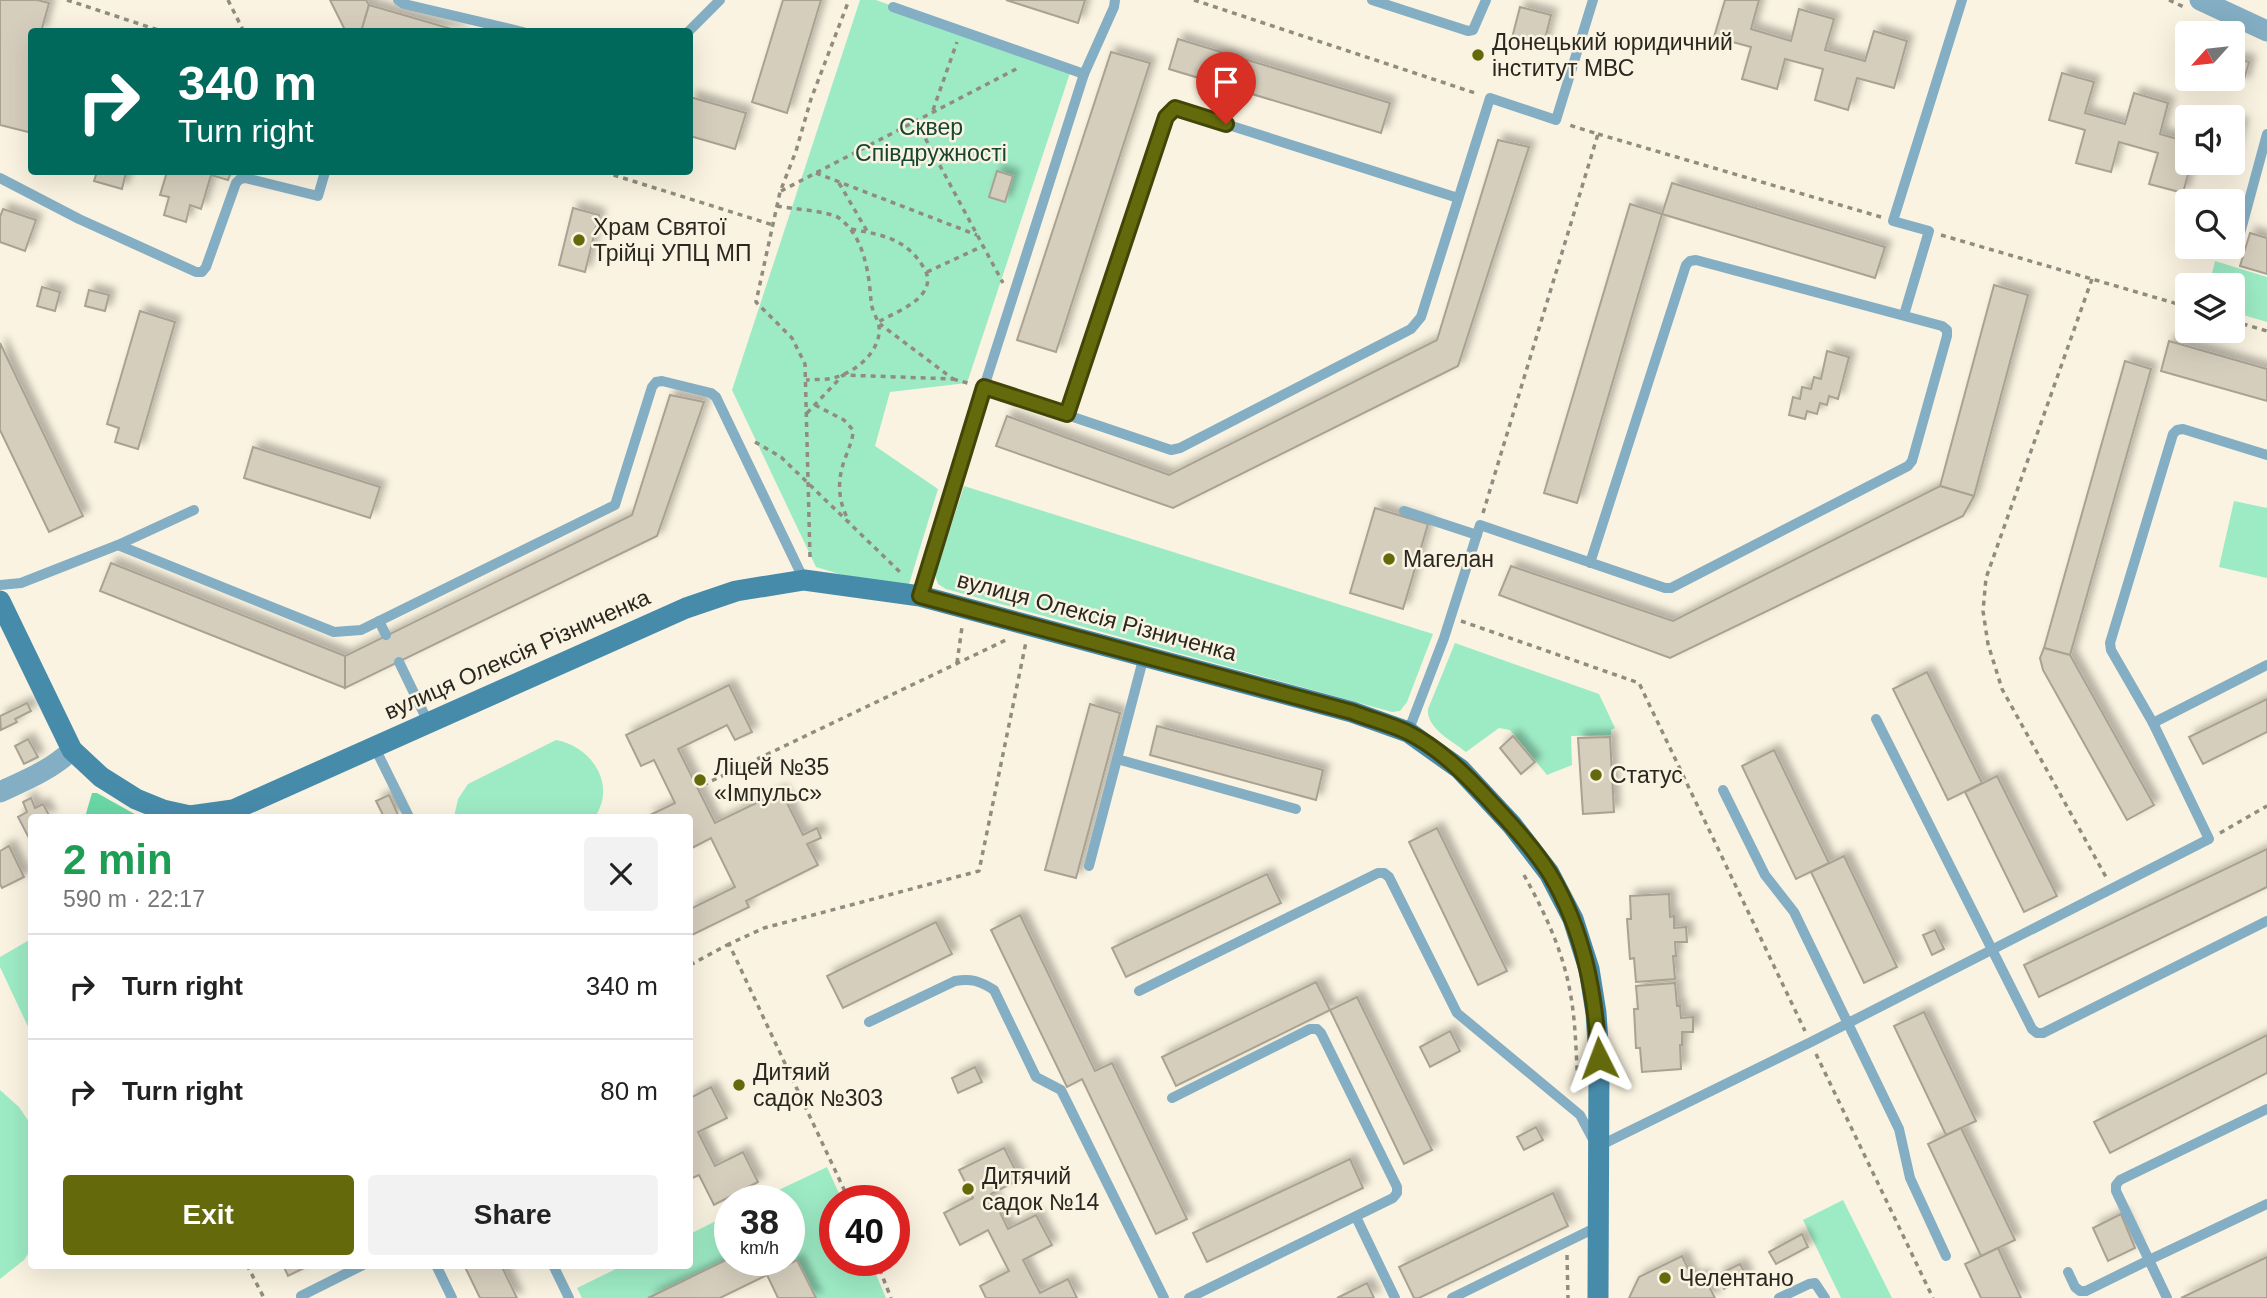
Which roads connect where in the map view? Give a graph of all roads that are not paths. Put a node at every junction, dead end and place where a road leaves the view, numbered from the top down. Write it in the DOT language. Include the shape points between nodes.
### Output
graph roads {
  1 [pos="398,0"];
  2 [pos="720,0"];
  3 [pos="1115,0"];
  4 [pos="1372,0"];
  5 [pos="1486,0"];
  6 [pos="1593,0"];
  7 [pos="1962,0"];
  8 [pos="2200,0"];
  9 [pos="893,7"];
  10 [pos="506,28"];
  11 [pos="692,28"];
  12 [pos="2267,31"];
  13 [pos="1084,74"];
  14 [pos="2267,134"];
  15 [pos="324,175"];
  16 [pos="0,178"];
  17 [pos="1458,198"];
  18 [pos="2245,215"];
  19 [pos="1904,315"];
  20 [pos="984,387"];
  21 [pos="1067,414"];
  22 [pos="2267,456"];
  23 [pos="194,510"];
  24 [pos="1404,511"];
  25 [pos="1478,530"];
  26 [pos="118,545"];
  27 [pos="1590,563"];
  28 [pos="807,572"];
  29 [pos="0,585"];
  30 [pos="921,591"];
  31 [pos="0,601"];
  32 [pos="379,621"];
  33 [pos="386,635"];
  34 [pos="1144,656"];
  35 [pos="399,662"];
  36 [pos="2267,665"];
  37 [pos="1876,719"];
  38 [pos="428,722"];
  39 [pos="2153,723"];
  40 [pos="1408,732"];
  41 [pos="374,746"];
  42 [pos="72,750"];
  43 [pos="1117,759"];
  44 [pos="1723,790"];
  45 [pos="0,792"];
  46 [pos="1296,808"];
  47 [pos="181,814"];
  48 [pos="204,814"];
  49 [pos="408,814"];
  50 [pos="1090,866"];
  51 [pos="2267,921"];
  52 [pos="1991,949"];
  53 [pos="1139,991"];
  54 [pos="869,1022"];
  55 [pos="1847,1023"];
  56 [pos="1172,1098"];
  57 [pos="2267,1109"];
  58 [pos="1597,1147"];
  59 [pos="2267,1204"];
  60 [pos="1356,1217"];
  61 [pos="1597,1227"];
  62 [pos="1946,1256"];
  63 [pos="2149,1260"];
  64 [pos="355,1269"];
  65 [pos="438,1269"];
  66 [pos="555,1269"];
  67 [pos="2068,1272"];
  68 [pos="301,1296"];
  69 [pos="452,1298"];
  70 [pos="569,1298"];
  71 [pos="1164,1298"];
  72 [pos="1189,1298"];
  73 [pos="1395,1298"];
  74 [pos="1452,1298"];
  75 [pos="1598,1298"];
  76 [pos="1779,1298"];
  77 [pos="1825,1298"];
  78 [pos="2167,1298"];
  1 -- 10 [label="lane"];
  2 -- 11 [label="lane"];
  3 -- 13 [label="lane"];
  4 -- 5 [label="lane" via="1468,31 1476,25"];
  6 -- 17 [label="lane" via="1556,120 1490,98"];
  7 -- 19 [label="lane" via="1893,221 1929,232"];
  8 -- 12 [label="street"];
  9 -- 13 [label="lane"];
  13 -- 20 [label="lane"];
  14 -- 18 [label="lane"];
  15 -- 16 [label="lane" via="318,196 240,179 202,272 79,219"];
  17 -- 21 [label="lane" via="1421,317 1411,329 1180,448 1162,448"];
  17 -- 21 [label="lane" via="1175,108 1166,117"];
  19 -- 27 [label="lane" via="1947,330 1908,466 1671,588"];
  19 -- 27 [label="lane" via="1690,261"];
  20 -- 21 [label="lane"];
  20 -- 30 [label="lane"];
  22 -- 39 [label="lane" via="2183,429 2173,434 2110,647"];
  23 -- 26 [label="lane"];
  24 -- 25 [label="lane"];
  25 -- 27 [label="lane"];
  25 -- 40 [label="lane"];
  26 -- 29 [label="lane" via="21,583"];
  26 -- 32 [label="lane" via="334,632 361,630"];
  28 -- 30 [label="street, вулиця Олексія Різниченка"];
  28 -- 32 [label="lane" via="714,394 662,381 652,387 615,505"];
  28 -- 38 [label="street, вулиця Олексія Різниченка" via="686,608"];
  30 -- 34 [label="street, вулиця Олексія Різниченка"];
  31 -- 42 [label="street"];
  32 -- 33 [label="lane"];
  34 -- 40 [label="street, вулиця Олексія Різниченка" via="1352,712"];
  34 -- 43 [label="lane"];
  35 -- 38 [label="lane"];
  36 -- 39 [label="lane"];
  37 -- 52 [label="lane"];
  38 -- 41 [label="street, вулиця Олексія Різниченка"];
  39 -- 52 [label="lane" via="2209,839"];
  40 -- 58 [label="street, вулиця Олексія Різниченка" via="1460,769 1512,825 1549,873 1573,919 1589,969 1596,1013"];
  41 -- 48 [label="street, вулиця Олексія Різниченка" via="233,810"];
  41 -- 49 [label="lane"];
  42 -- 45 [label="street" via="45,771"];
  42 -- 47 [label="street, вулиця Олексія Різниченка" via="101,777 136,799"];
  43 -- 46 [label="lane"];
  43 -- 50 [label="lane"];
  44 -- 55 [label="lane" via="1765,875 1794,912"];
  51 -- 52 [label="lane" via="2043,1033 2032,1029"];
  52 -- 55 [label="lane"];
  53 -- 58 [label="lane" via="1384,873 1457,1013 1580,1115"];
  54 -- 71 [label="lane" via="955,981 968,978 994,990 1036,1077 1061,1090"];
  55 -- 58 [label="lane"];
  55 -- 62 [label="lane" via="1899,1129 1910,1178"];
  56 -- 60 [label="lane" via="1317,1029 1396,1187 1393,1198"];
  57 -- 63 [label="lane" via="2116,1185"];
  58 -- 61 [label="street, вулиця Олексія Різниченка"];
  59 -- 63 [label="lane"];
  60 -- 72 [label="lane"];
  60 -- 73 [label="lane"];
  61 -- 74 [label="lane"];
  61 -- 75 [label="street, вулиця Олексія Різниченка"];
  63 -- 67 [label="lane" via="2086,1291 2075,1287"];
  63 -- 78 [label="lane"];
  64 -- 68 [label="lane"];
  65 -- 69 [label="lane"];
  66 -- 70 [label="lane"];
  76 -- 77 [label="lane" via="1815,1283"];
}
